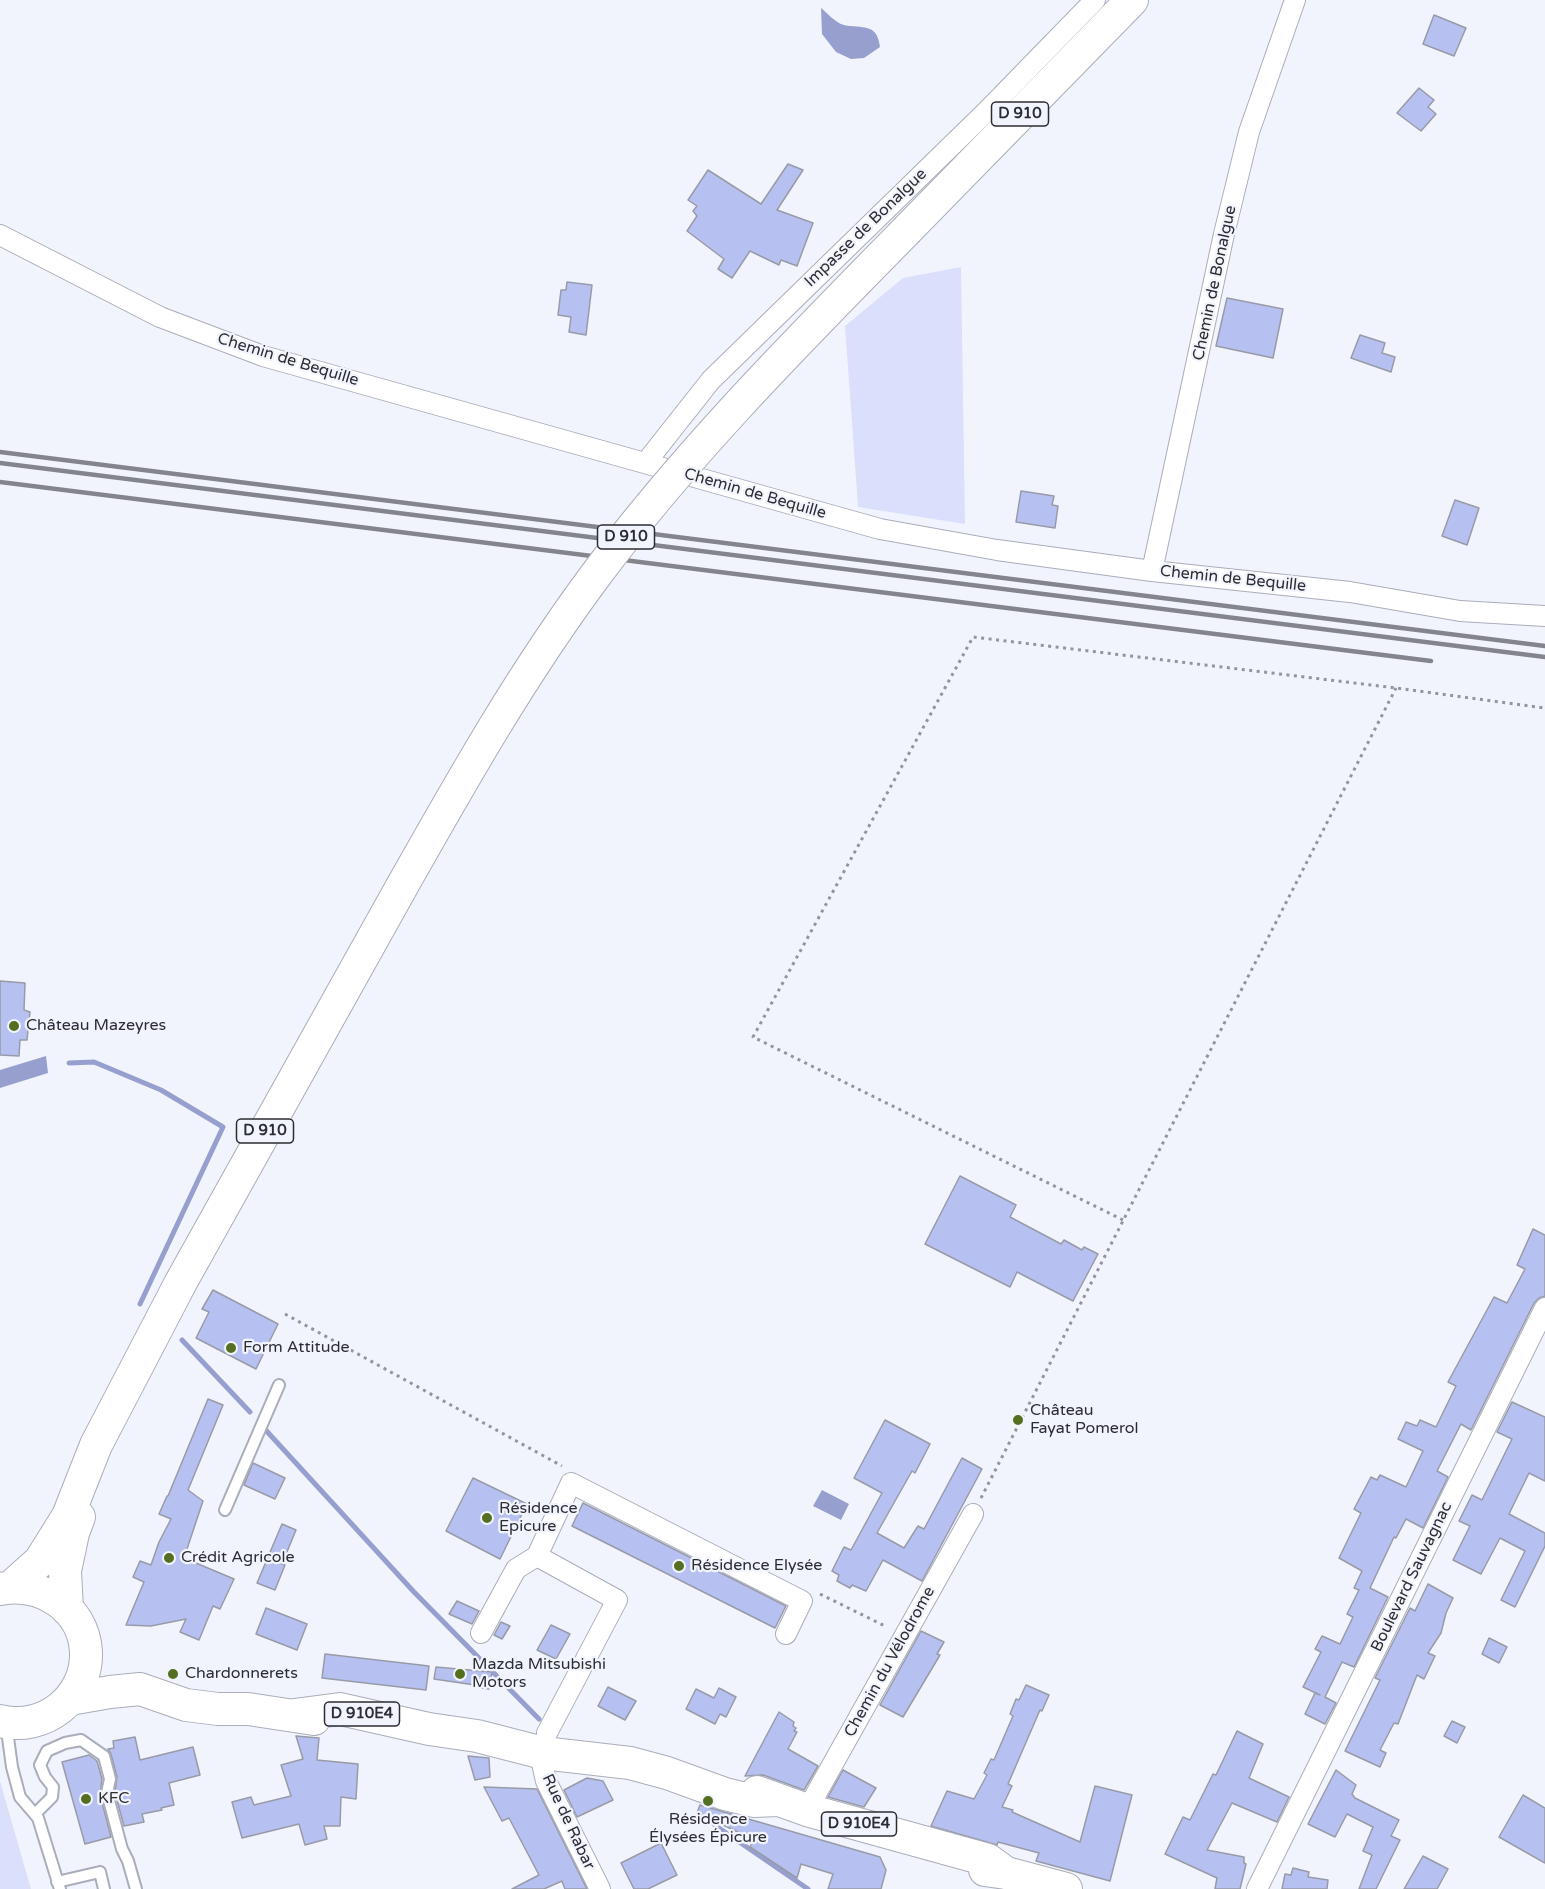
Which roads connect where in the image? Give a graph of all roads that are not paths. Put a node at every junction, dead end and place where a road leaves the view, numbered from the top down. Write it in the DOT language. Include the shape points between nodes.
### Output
graph roads {
  1 [pos="1095,0"];
  2 [pos="1132,0"];
  3 [pos="1295,0"];
  4 [pos="0,235"];
  5 [pos="648,464"];
  6 [pos="1152,571"];
  7 [pos="1545,616"];
  8 [pos="1545,1308"];
  9 [pos="132,1376"];
  10 [pos="279,1385"];
  11 [pos="225,1510"];
  12 [pos="973,1514"];
  13 [pos="537,1556"];
  14 [pos="5,1588"];
  15 [pos="68,1609"];
  16 [pos="481,1633"];
  17 [pos="786,1634"];
  18 [pos="86,1651"];
  19 [pos="144,1690"];
  20 [pos="70,1699"];
  21 [pos="3,1722"];
  22 [pos="544,1743"];
  23 [pos="807,1810"];
  24 [pos="35,1814"];
  25 [pos="1278,1846"];
  26 [pos="58,1886"];
  27 [pos="104,1889"];
  28 [pos="136,1889"];
  29 [pos="600,1889"];
  30 [pos="1066,1889"];
  31 [pos="1257,1889"];
  32 [pos="1268,1889"];
  1 -- 5 [label="street, Impasse de Bonalgue" via="711,380"];
  2 -- 9 [label="main road, D 910, bridge" via="812,327 696,453 598,572 520,685 400,888"];
  3 -- 6 [label="street, Chemin de Bonalgue" via="1249,132"];
  4 -- 5 [label="street, Chemin de Bequille" via="160,317 263,356"];
  5 -- 6 [label="street, Chemin de Bequille" via="880,529"];
  6 -- 7 [label="street, Chemin de Bequille" via="1350,591 1460,610"];
  8 -- 25 [label="street, Boulevard Sauvagnac"];
  9 -- 14 [label="main road, D 910" via="96,1445 68,1516 40,1561"];
  9 -- 15 [label="main road, D 910" via="73,1533 65,1570"];
  10 -- 11 [label="lane"];
  12 -- 23 [label="street, Chemin du Vélodrome"];
  13 -- 16 [label="street" via="516,1569"];
  13 -- 17 [label="street" via="571,1483 802,1601"];
  13 -- 22 [label="street" via="617,1600"];
  14 -- 15 [label="main road" via="42,1592"];
  15 -- 18 [label="main road" via="83,1636"];
  18 -- 19 [label="main road, D 910E4" via="112,1673"];
  18 -- 20 [label="main road" via="85,1668"];
  19 -- 20 [label="main road, D 910E4"];
  19 -- 22 [label="main road, D 910E4" via="214,1696 248,1709 294,1715 340,1709 429,1729"];
  20 -- 21 [label="main road" via="44,1719"];
  21 -- 24 [label="lane" via="20,1797"];
  22 -- 23 [label="main road, D 910E4" via="584,1742 630,1763 706,1786 727,1785 760,1793"];
  22 -- 29 [label="street, Rue de Rabar" via="542,1763 546,1781"];
  23 -- 30 [label="main road, D 910E4" via="988,1860 1006,1873"];
  24 -- 26 [label="lane"];
  24 -- 28 [label="lane" via="52,1797 53,1787 40,1765 46,1751 81,1740 104,1756 111,1779 107,1793"];
  25 -- 31 [label="street, Boulevard Sauvagnac"];
  25 -- 32 [label="street, Boulevard Sauvagnac"];
  26 -- 27 [label="lane" via="100,1872"];
}
